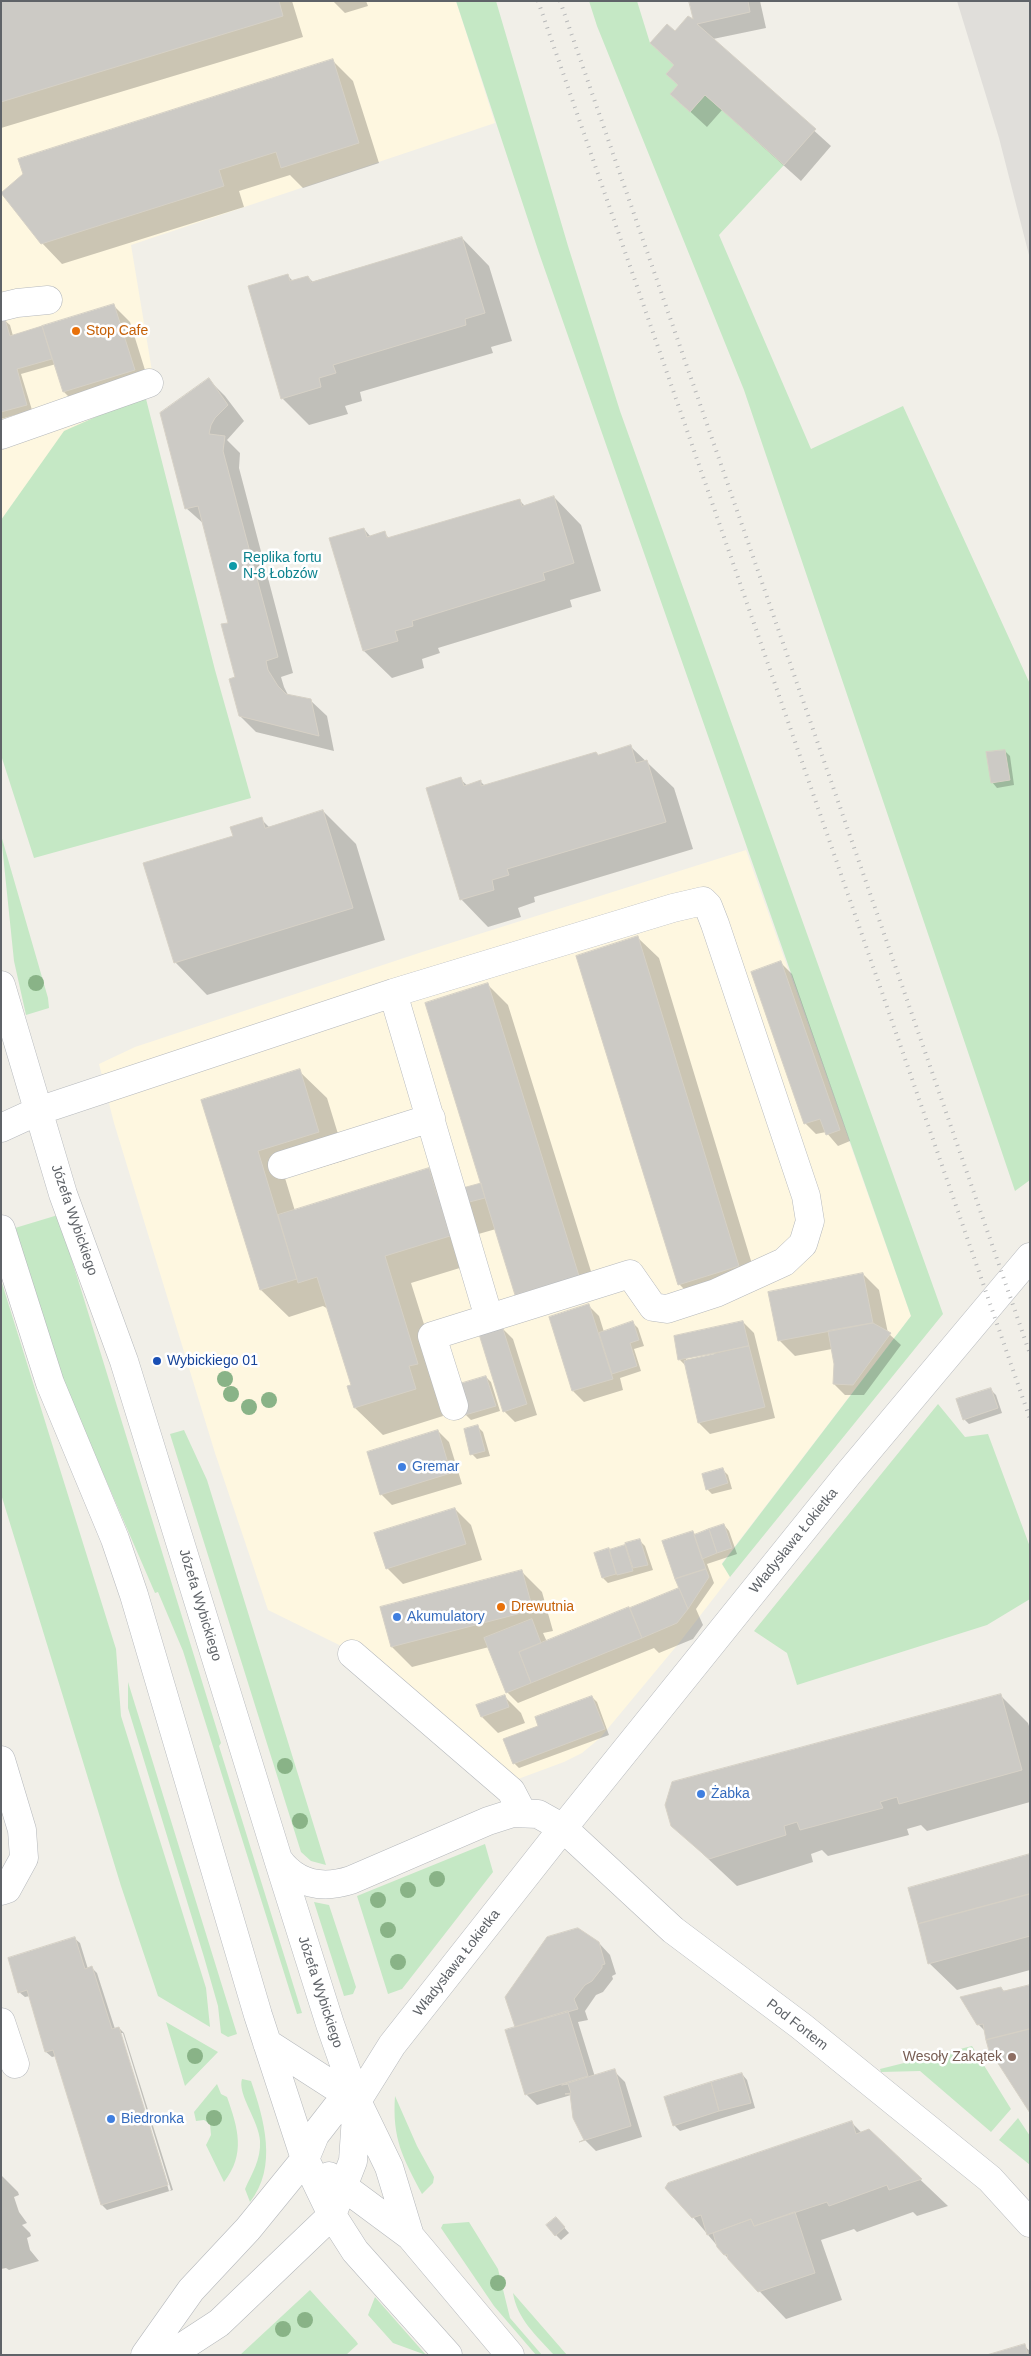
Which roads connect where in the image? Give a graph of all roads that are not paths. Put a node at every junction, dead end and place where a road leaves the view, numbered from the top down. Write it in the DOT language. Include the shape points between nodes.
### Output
graph roads {
  1 [pos="48,300"];
  2 [pos="1,307"];
  3 [pos="149,383"];
  4 [pos="1,435"];
  5 [pos="1,985"];
  6 [pos="393,993"];
  7 [pos="38,1111"];
  8 [pos="431,1118"];
  9 [pos="1,1128"];
  10 [pos="282,1165"];
  11 [pos="1,1229"];
  12 [pos="1030,1257"];
  13 [pos="489,1318"];
  14 [pos="454,1406"];
  15 [pos="352,1654"];
  16 [pos="1,1760"];
  17 [pos="522,1812"];
  18 [pos="563,1828"];
  19 [pos="278,1859"];
  20 [pos="1,1891"];
  21 [pos="1,2022"];
  22 [pos="267,2043"];
  23 [pos="15,2064"];
  24 [pos="357,2101"];
  25 [pos="305,2159"];
  26 [pos="344,2186"];
  27 [pos="332,2215"];
  28 [pos="1030,2223"];
  29 [pos="410,2236"];
  30 [pos="145,2355"];
  31 [pos="170,2355"];
  32 [pos="448,2355"];
  33 [pos="510,2355"];
  1 -- 2 [label="street"];
  3 -- 4 [label="street"];
  5 -- 7 [label="street, Józefa Wybickiego"];
  6 -- 7 [label="street"];
  6 -- 8 [label="street"];
  6 -- 13 [label="street" via="703,901 715,924 806,1196 810,1221 803,1244 784,1262 716,1293 667,1309 653,1306 630,1274"];
  7 -- 9 [label="street"];
  7 -- 19 [label="street, Józefa Wybickiego" via="74,1226 124,1361"];
  8 -- 10 [label="street"];
  8 -- 13 [label="street"];
  11 -- 22 [label="street" via="50,1383 115,1538 134,1595"];
  12 -- 18 [label="street, Władysława Łokietka" via="848,1474"];
  13 -- 14 [label="street" via="432,1336"];
  15 -- 17 [label="street" via="511,1791"];
  16 -- 20 [label="street" via="22,1830 24,1858 7,1889"];
  17 -- 18 [label="street" via="546,1817"];
  17 -- 19 [label="street" via="488,1821 339,1884 319,1886 308,1882 289,1872"];
  18 -- 24 [label="street, Władysława Łokietka" via="392,2046"];
  18 -- 28 [label="street, Pod Fortem" via="686,1940 801,2026 990,2179"];
  19 -- 24 [label="street, Józefa Wybickiego"];
  21 -- 23 [label="street"];
  22 -- 24 [label="street"];
  22 -- 25 [label="street"];
  24 -- 25 [label="street" via="336,2108 316,2135"];
  24 -- 26 [label="street, Władysława Łokietka" via="353,2161"];
  24 -- 29 [label="street, Józefa Wybickiego" via="389,2168"];
  25 -- 26 [label="street"];
  25 -- 27 [label="street"];
  25 -- 30 [label="street" via="248,2229 191,2290"];
  26 -- 27 [label="street, Władysława Łokietka"];
  26 -- 29 [label="street"];
  27 -- 31 [label="street, Władysława Łokietka" via="219,2324"];
  27 -- 32 [label="street" via="356,2251"];
  29 -- 33 [label="street, Józefa Wybickiego"];
}
